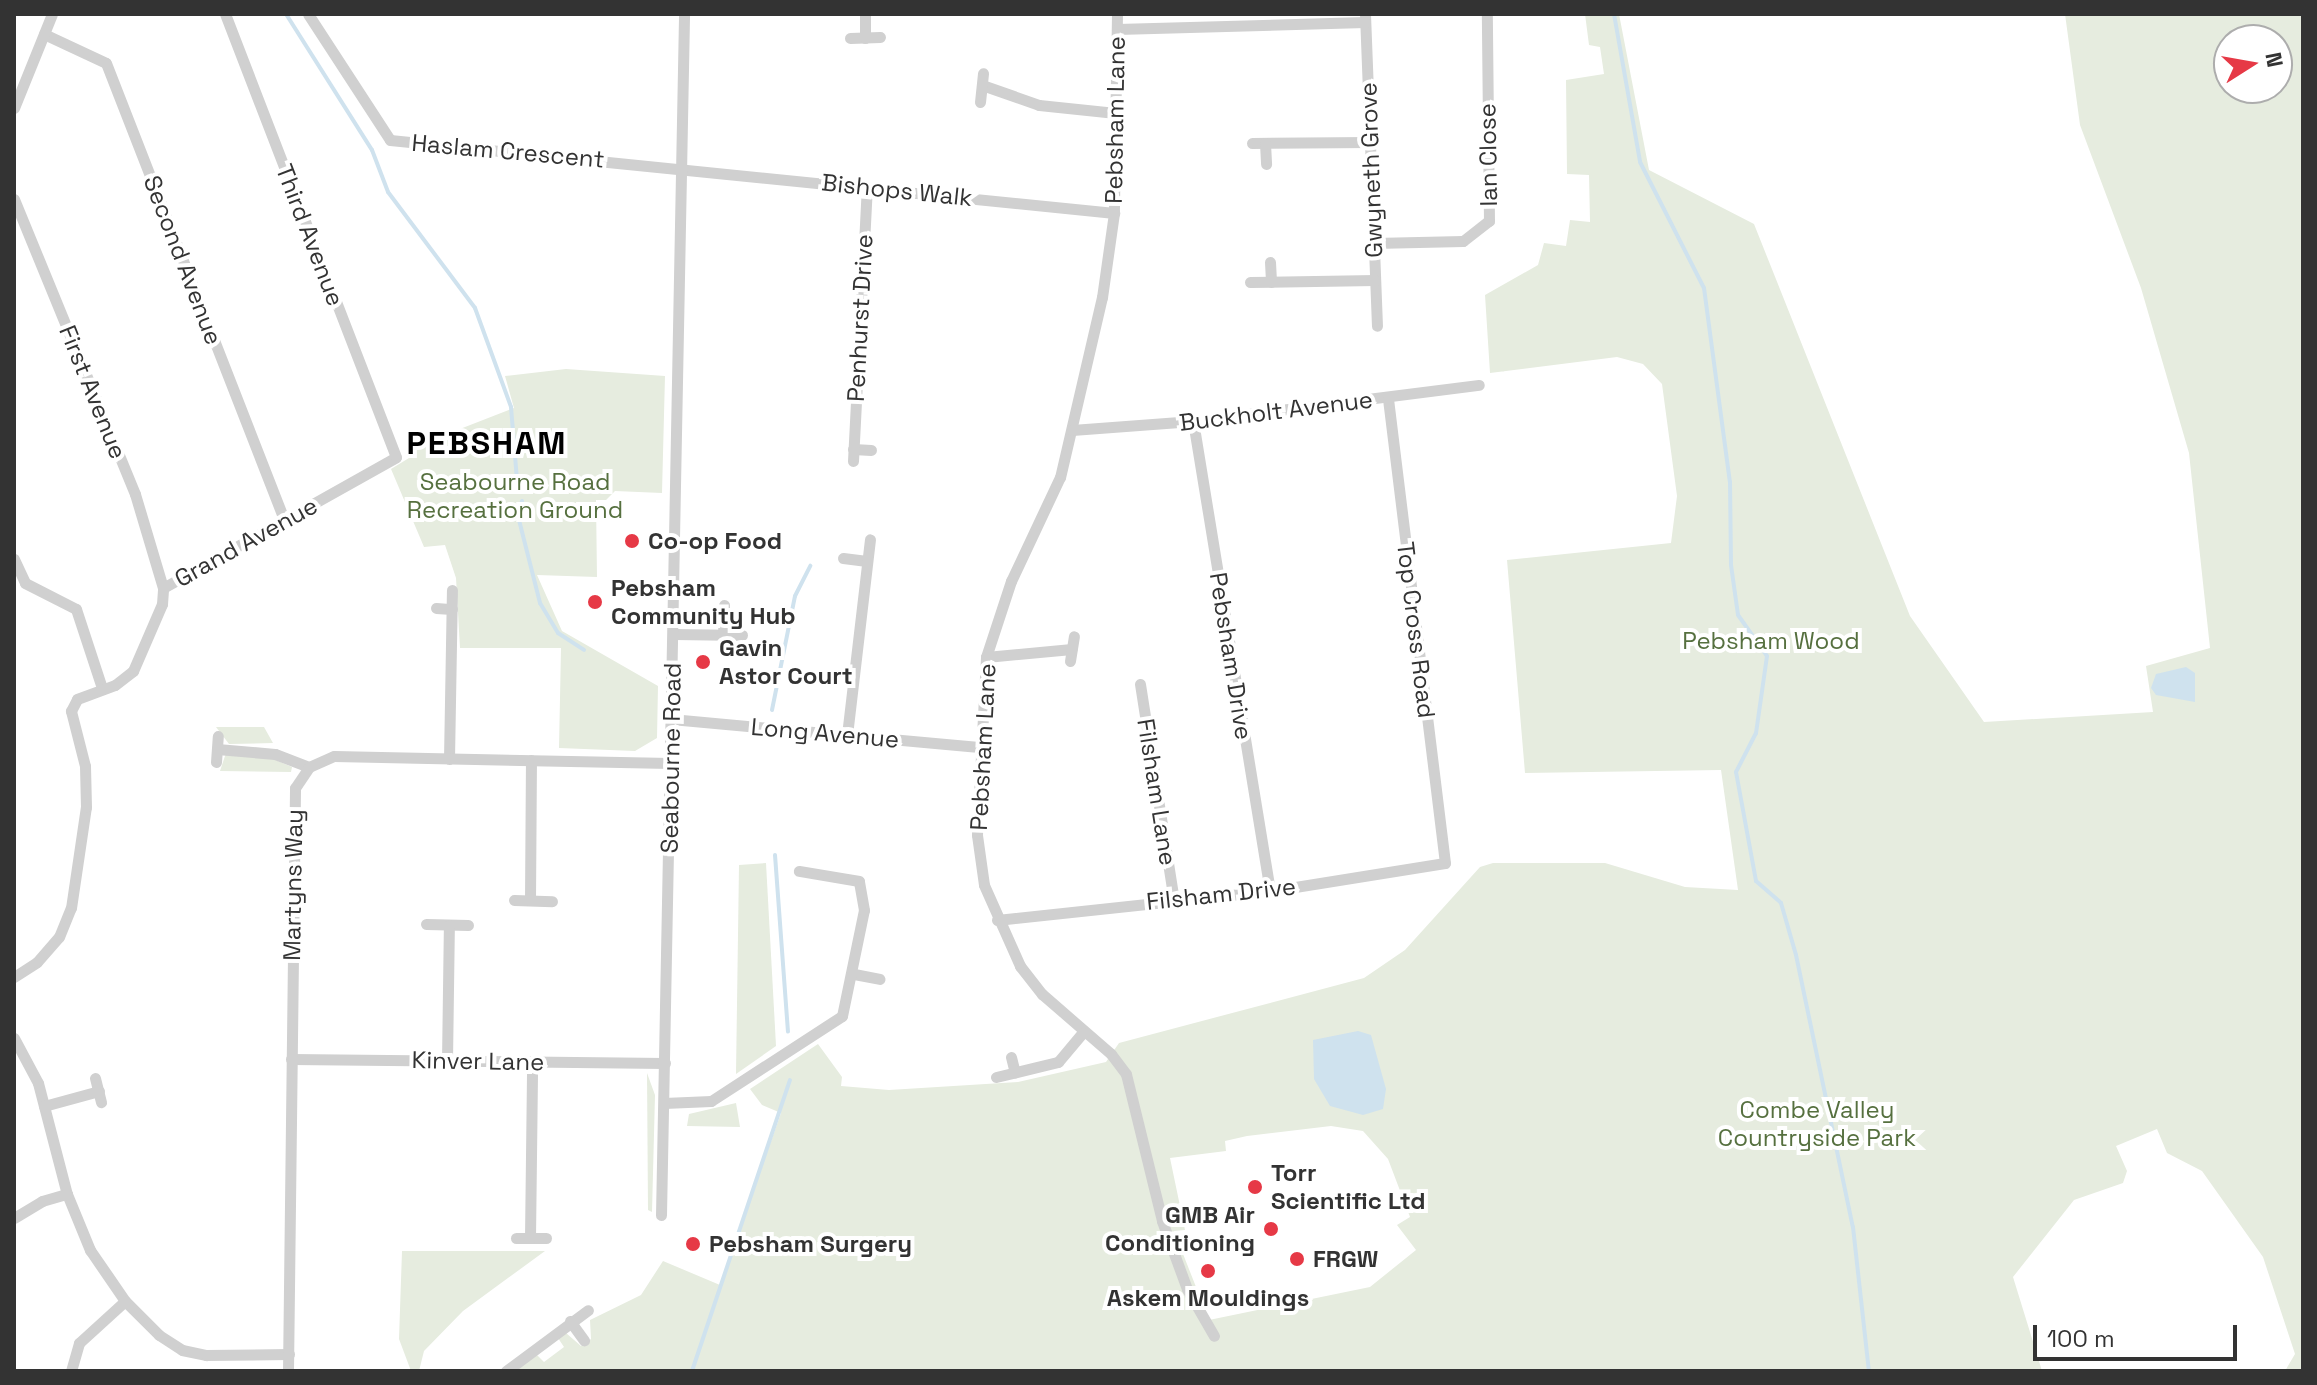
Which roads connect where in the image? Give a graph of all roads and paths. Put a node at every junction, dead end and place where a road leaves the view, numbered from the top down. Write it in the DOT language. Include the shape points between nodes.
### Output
graph roads {
  1 [pos="52,14"];
  2 [pos="225,14"];
  3 [pos="308,14"];
  4 [pos="684,14"];
  5 [pos="865,14"];
  6 [pos="1117,14"];
  7 [pos="1487,14"];
  8 [pos="1365,18"];
  9 [pos="1241,20"];
  10 [pos="1117,29"];
  11 [pos="44,34"];
  12 [pos="880,37"];
  13 [pos="850,38"];
  14 [pos="865,38"];
  15 [pos="980,102"];
  16 [pos="14,108"];
  17 [pos="1116,113"];
  18 [pos="1370,142"];
  19 [pos="1252,143"];
  20 [pos="1265,143"];
  21 [pos="1266,164"];
  22 [pos="681,166"];
  23 [pos="867,186"];
  24 [pos="14,199"];
  25 [pos="1114,213"];
  26 [pos="1374,243"];
  27 [pos="1270,262"];
  28 [pos="1375,280"];
  29 [pos="1250,282"];
  30 [pos="1271,282"];
  31 [pos="1377,326"];
  32 [pos="1479,385"];
  33 [pos="1388,398"];
  34 [pos="1193,421"];
  35 [pos="1072,430"];
  36 [pos="871,450"];
  37 [pos="396,457"];
  38 [pos="285,521"];
  39 [pos="870,539"];
  40 [pos="843,558"];
  41 [pos="14,559"];
  42 [pos="867,561"];
  43 [pos="163,588"];
  44 [pos="452,590"];
  45 [pos="724,605"];
  46 [pos="436,608"];
  47 [pos="452,609"];
  48 [pos="674,634"];
  49 [pos="723,635"];
  50 [pos="742,635"];
  51 [pos="1074,636"];
  52 [pos="986,657"];
  53 [pos="1140,684"];
  54 [pos="102,688"];
  55 [pos="671,719"];
  56 [pos="847,735"];
  57 [pos="979,747"];
  58 [pos="449,759"];
  59 [pos="531,760"];
  60 [pos="216,762"];
  61 [pos="670,763"];
  62 [pos="309,767"];
  63 [pos="1445,863"];
  64 [pos="799,871"];
  65 [pos="1270,891"];
  66 [pos="514,900"];
  67 [pos="530,900"];
  68 [pos="1174,900"];
  69 [pos="552,901"];
  70 [pos="997,920"];
  71 [pos="426,924"];
  72 [pos="449,925"];
  73 [pos="468,925"];
  74 [pos="854,974"];
  75 [pos="14,977"];
  76 [pos="880,979"];
  77 [pos="1082,1033"];
  78 [pos="14,1038"];
  79 [pos="1011,1057"];
  80 [pos="291,1059"];
  81 [pos="447,1061"];
  82 [pos="532,1062"];
  83 [pos="665,1063"];
  84 [pos="1015,1073"];
  85 [pos="996,1077"];
  86 [pos="95,1078"];
  87 [pos="664,1103"];
  88 [pos="44,1106"];
  89 [pos="67,1194"];
  90 [pos="661,1215"];
  91 [pos="14,1218"];
  92 [pos="516,1238"];
  93 [pos="530,1238"];
  94 [pos="546,1238"];
  95 [pos="125,1301"];
  96 [pos="588,1310"];
  97 [pos="570,1321"];
  98 [pos="1214,1336"];
  99 [pos="584,1340"];
  100 [pos="289,1354"];
  101 [pos="71,1371"];
  102 [pos="288,1371"];
  103 [pos="506,1371"];
  1 -- 11 [label="street"];
  2 -- 37 [label="street, Third Avenue"];
  3 -- 22 [label="street, Haslam Crescent" via="390,140"];
  4 -- 22 [label="street, Seabourne Road"];
  5 -- 14 [label="street"];
  6 -- 10 [label="street, Pebsham Lane"];
  7 -- 26 [label="street, Ian Close" via="1489,221 1463,241"];
  8 -- 9 [label="street"];
  8 -- 18 [label="street, Gwyneth Grove"];
  9 -- 10 [label="street"];
  10 -- 17 [label="street, Pebsham Lane"];
  11 -- 16 [label="street"];
  11 -- 38 [label="street, Second Avenue" via="106,63"];
  12 -- 14 [label="street"];
  13 -- 14 [label="street"];
  15 -- 17 [label="street" via="982,79 1050,107"];
  17 -- 25 [label="street, Pebsham Lane"];
  18 -- 20 [label="street"];
  18 -- 26 [label="street, Gwyneth Grove"];
  19 -- 20 [label="street"];
  20 -- 21 [label="street"];
  22 -- 23 [label="street, Bishops Walk"];
  22 -- 48 [label="street, Seabourne Road"];
  23 -- 25 [label="street, Bishops Walk"];
  23 -- 36 [label="street, Penhurst Drive" via="853,455"];
  24 -- 43 [label="street, First Avenue" via="135,494"];
  25 -- 35 [label="street, Pebsham Lane" via="1102,297"];
  26 -- 28 [label="street, Gwyneth Grove"];
  27 -- 30 [label="street"];
  28 -- 30 [label="street"];
  28 -- 31 [label="street, Gwyneth Grove"];
  29 -- 30 [label="street"];
  32 -- 33 [label="street, Buckholt Avenue"];
  33 -- 34 [label="street, Buckholt Avenue"];
  33 -- 63 [label="street, Top Cross Road"];
  34 -- 35 [label="street, Buckholt Avenue"];
  34 -- 65 [label="street, Pebsham Drive"];
  35 -- 52 [label="street, Pebsham Lane" via="1060,477 1011,581"];
  37 -- 38 [label="street, Grand Avenue"];
  38 -- 43 [label="street, Grand Avenue"];
  39 -- 42 [label="street"];
  40 -- 42 [label="street"];
  41 -- 54 [label="street" via="25,583 76,609"];
  42 -- 56 [label="street"];
  43 -- 54 [label="street, Grand Avenue" via="162,604 133,671"];
  44 -- 47 [label="street"];
  45 -- 49 [label="street"];
  46 -- 47 [label="street"];
  47 -- 58 [label="street"];
  48 -- 49 [label="street"];
  48 -- 55 [label="street, Seabourne Road"];
  49 -- 50 [label="street"];
  51 -- 52 [label="street" via="1071,655"];
  52 -- 57 [label="street, Pebsham Lane"];
  53 -- 68 [label="street, Filsham Lane"];
  54 -- 75 [label="street, Grand Avenue" via="77,699 71,711 85,766 86,807 71,908 59,937 37,962"];
  55 -- 56 [label="street, Long Avenue"];
  55 -- 61 [label="street, Seabourne Road"];
  56 -- 57 [label="street, Long Avenue"];
  57 -- 70 [label="street, Pebsham Lane" via="977,835"];
  58 -- 59 [label="street"];
  58 -- 62 [label="street" via="334,756"];
  59 -- 61 [label="street"];
  59 -- 67 [label="street"];
  60 -- 62 [label="street" via="218,742"];
  61 -- 83 [label="street, Seabourne Road"];
  62 -- 80 [label="street, Martyns Way" via="295,788"];
  63 -- 65 [label="street, Filsham Drive"];
  64 -- 74 [label="street" via="859,881 864,910"];
  65 -- 68 [label="street, Filsham Drive"];
  66 -- 67 [label="street"];
  67 -- 69 [label="street"];
  68 -- 70 [label="street, Filsham Drive"];
  70 -- 77 [label="street, Pebsham Lane" via="1020,966"];
  71 -- 72 [label="street"];
  72 -- 73 [label="street"];
  72 -- 81 [label="street"];
  74 -- 76 [label="street"];
  74 -- 87 [label="street" via="842,1016 711,1101"];
  77 -- 84 [label="street" via="1058,1062"];
  77 -- 98 [label="street, Pebsham Lane" via="1111,1054 1132,1087 1162,1221 1187,1289"];
  78 -- 88 [label="street"];
  79 -- 84 [label="street"];
  80 -- 81 [label="street, Kinver Lane"];
  80 -- 100 [label="street, Martyns Way"];
  81 -- 82 [label="street, Kinver Lane"];
  82 -- 83 [label="street, Kinver Lane"];
  82 -- 93 [label="street"];
  83 -- 87 [label="street, Seabourne Road"];
  84 -- 85 [label="street"];
  86 -- 88 [label="street" via="100,1096"];
  87 -- 90 [label="street, Seabourne Road"];
  88 -- 89 [label="street"];
  89 -- 91 [label="street"];
  89 -- 95 [label="street" via="90,1250"];
  92 -- 93 [label="street"];
  93 -- 94 [label="street"];
  95 -- 100 [label="street" via="182,1350"];
  95 -- 101 [label="street" via="79,1343"];
  96 -- 97 [label="street"];
  97 -- 99 [label="street"];
  97 -- 103 [label="street"];
  100 -- 102 [label="street, Martyns Way"];
}
